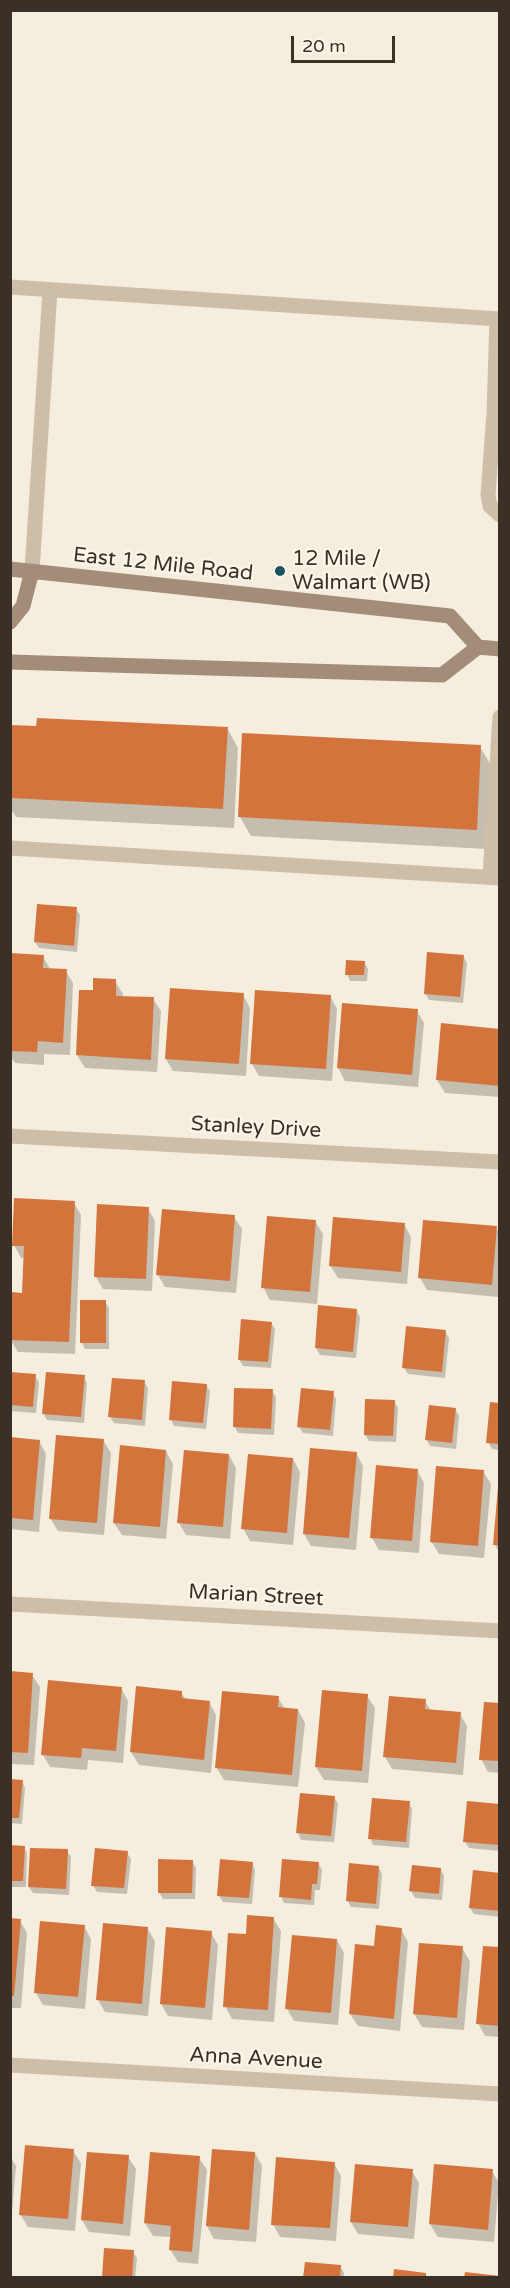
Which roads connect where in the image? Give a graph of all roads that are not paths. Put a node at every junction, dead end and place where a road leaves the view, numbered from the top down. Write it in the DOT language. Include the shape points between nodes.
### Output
graph roads {
  1 [pos="10,287"];
  2 [pos="50,290"];
  3 [pos="498,319"];
  4 [pos="497,414"];
  5 [pos="500,515"];
  6 [pos="10,569"];
  7 [pos="32,571"];
  8 [pos="10,622"];
  9 [pos="478,647"];
  10 [pos="500,649"];
  11 [pos="10,662"];
  12 [pos="500,717"];
  13 [pos="10,848"];
  14 [pos="495,877"];
  15 [pos="10,1136"];
  16 [pos="500,1162"];
  17 [pos="10,1604"];
  18 [pos="500,1631"];
  19 [pos="10,2065"];
  20 [pos="500,2094"];
  1 -- 2 [label="street"];
  2 -- 3 [label="street"];
  2 -- 7 [label="street"];
  3 -- 4 [label="street"];
  4 -- 5 [label="street" via="488,495 490,506"];
  6 -- 7 [label="main road, East 12 Mile Road"];
  7 -- 8 [label="main road" via="23,606"];
  7 -- 9 [label="main road, East 12 Mile Road" via="450,616"];
  9 -- 10 [label="main road"];
  9 -- 11 [label="main road" via="442,675"];
  12 -- 14 [label="street"];
  13 -- 14 [label="street"];
  15 -- 16 [label="street, Stanley Drive"];
  17 -- 18 [label="street, Marian Street"];
  19 -- 20 [label="street, Anna Avenue"];
}
